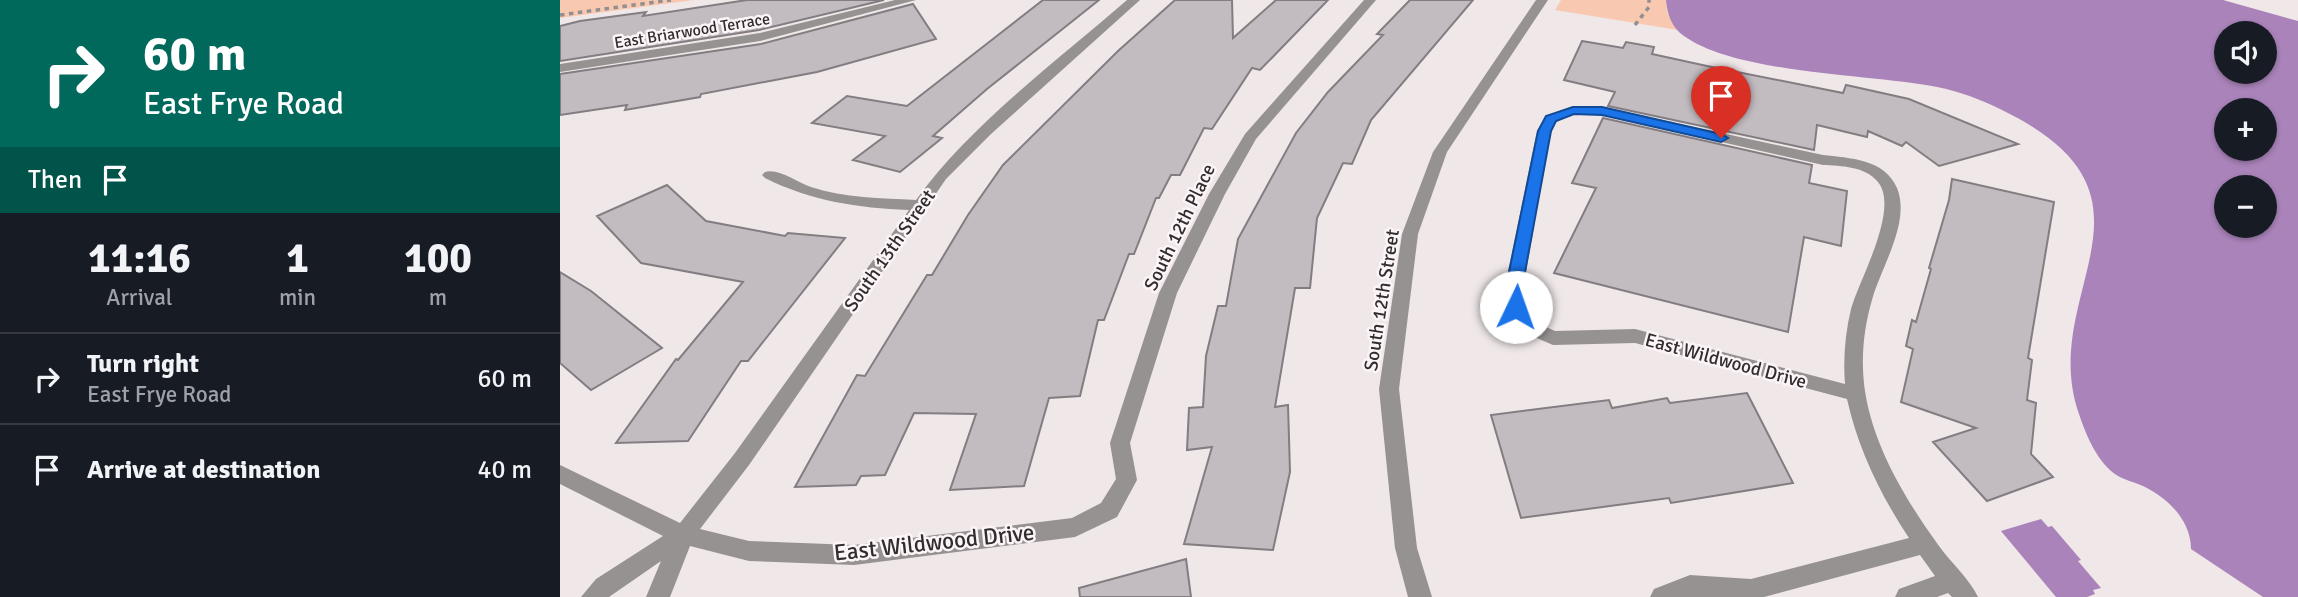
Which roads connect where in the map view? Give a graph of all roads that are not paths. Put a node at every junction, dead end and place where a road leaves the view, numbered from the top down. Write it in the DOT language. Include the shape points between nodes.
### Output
graph roads {
  1 [pos="910,0"];
  2 [pos="1134,0"];
  3 [pos="1370,0"];
  4 [pos="1542,0"];
  5 [pos="560,68"];
  6 [pos="770,175"];
  7 [pos="920,205"];
  8 [pos="1856,394"];
  9 [pos="560,474"];
  10 [pos="1109,510"];
  11 [pos="683,535"];
  12 [pos="1925,544"];
  13 [pos="1959,589"];
  14 [pos="593,597"];
  15 [pos="658,597"];
  16 [pos="1420,597"];
  17 [pos="1662,597"];
  18 [pos="1907,597"];
  1 -- 5 [label="street, East Briarwood Terrace" via="760,37"];
  2 -- 7 [label="street, South 13th Street" via="986,131 941,176"];
  3 -- 10 [label="street, South 12th Place" via="1250,137 1217,194 1168,293 1120,443 1127,480"];
  4 -- 16 [label="street, South 12th Street" via="1440,152 1410,234 1389,389 1406,548"];
  6 -- 7 [label="street" via="805,192 834,199"];
  7 -- 11 [label="street, South 13th Street" via="743,459"];
  8 -- 8 [label="street, East Wildwood Drive" via="1854,344 1863,298 1886,240 1891,201 1889,186 1878,173 1855,163 1811,158 1602,111 1573,110 1551,119 1517,272 1516,307 1529,327 1553,338 1635,336"];
  8 -- 12 [label="street" via="1869,441"];
  9 -- 11 [label="street, East Wildwood Drive"];
  10 -- 11 [label="street, East Wildwood Drive" via="1075,527 854,555 749,551"];
  11 -- 14 [label="street, South 13th Street"];
  11 -- 15 [label="street, South 13th Street"];
  12 -- 13 [label="street"];
  12 -- 17 [label="street" via="1751,590 1690,586"];
  13 -- 18 [label="street"];
}
